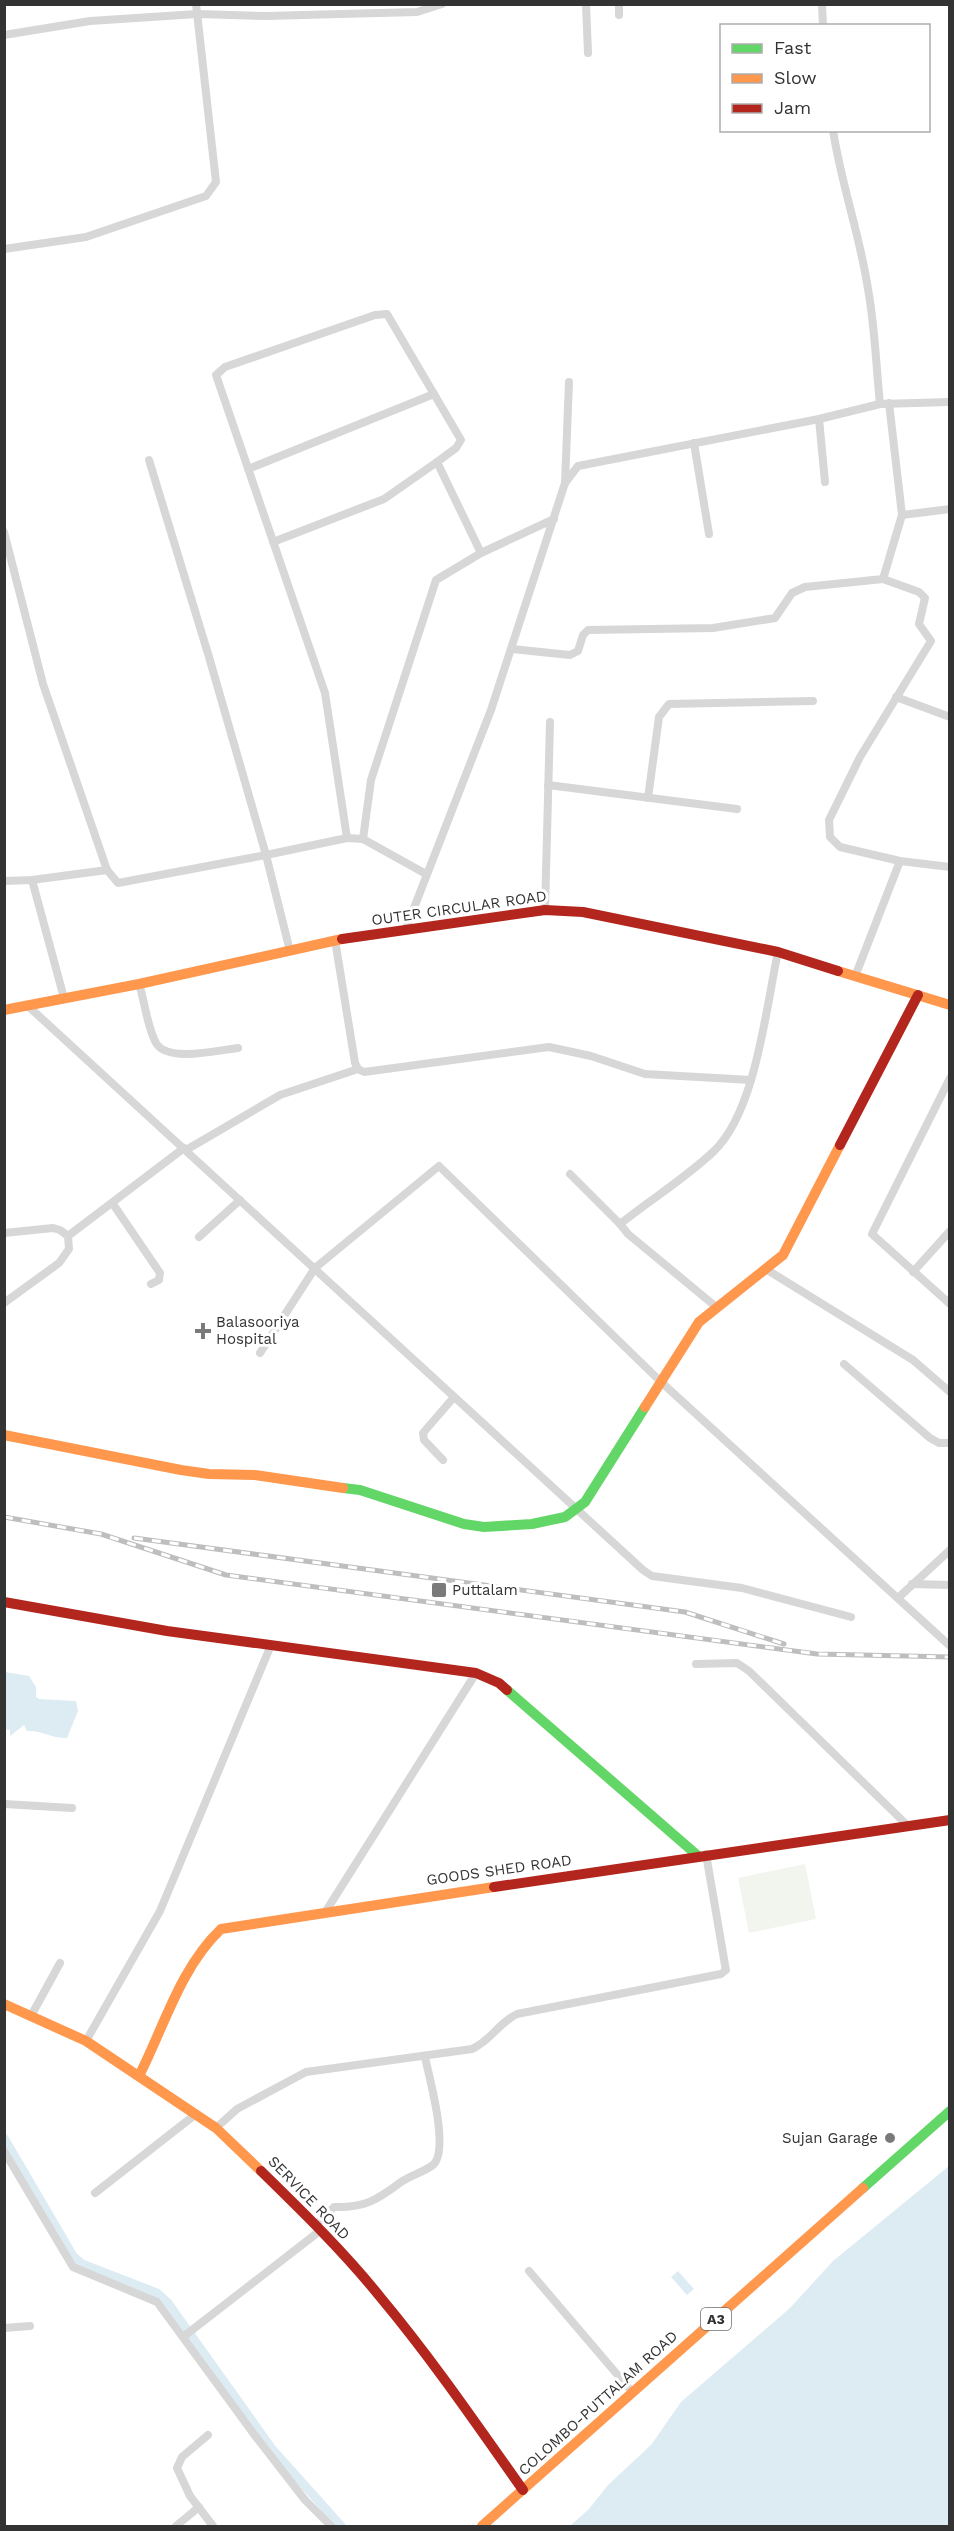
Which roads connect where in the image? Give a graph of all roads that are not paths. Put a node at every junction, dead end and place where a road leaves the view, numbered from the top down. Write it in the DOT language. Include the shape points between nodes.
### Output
graph roads {
  1 [pos="196,4"];
  2 [pos="442,4"];
  3 [pos="586,4"];
  4 [pos="618,4"];
  5 [pos="822,4"];
  6 [pos="197,14"];
  7 [pos="619,15"];
  8 [pos="823,24"];
  9 [pos="4,35"];
  10 [pos="588,53"];
  11 [pos="833,132"];
  12 [pos="4,249"];
  13 [pos="569,381"];
  14 [pos="434,394"];
  15 [pos="950,402"];
  16 [pos="880,404"];
  17 [pos="889,404"];
  18 [pos="819,419"];
  19 [pos="694,443"];
  20 [pos="149,460"];
  21 [pos="437,462"];
  22 [pos="248,469"];
  23 [pos="825,482"];
  24 [pos="565,483"];
  25 [pos="950,509"];
  26 [pos="902,514"];
  27 [pos="554,519"];
  28 [pos="4,532"];
  29 [pos="709,534"];
  30 [pos="273,542"];
  31 [pos="481,553"];
  32 [pos="883,579"];
  33 [pos="512,649"];
  34 [pos="896,698"];
  35 [pos="813,701"];
  36 [pos="950,717"];
  37 [pos="550,723"];
  38 [pos="548,786"];
  39 [pos="648,798"];
  40 [pos="737,809"];
  41 [pos="347,838"];
  42 [pos="363,839"];
  43 [pos="266,855"];
  44 [pos="900,861"];
  45 [pos="950,867"];
  46 [pos="107,870"];
  47 [pos="426,874"];
  48 [pos="4,880"];
  49 [pos="32,880"];
  50 [pos="545,910"];
  51 [pos="405,931"];
  52 [pos="334,940"];
  53 [pos="290,951"];
  54 [pos="778,952"];
  55 [pos="856,974"];
  56 [pos="139,984"];
  57 [pos="918,995"];
  58 [pos="64,998"];
  59 [pos="950,1005"];
  60 [pos="28,1006"];
  61 [pos="4,1010"];
  62 [pos="238,1048"];
  63 [pos="358,1069"];
  64 [pos="950,1078"];
  65 [pos="751,1080"];
  66 [pos="185,1149"];
  67 [pos="570,1174"];
  68 [pos="240,1200"];
  69 [pos="113,1204"];
  70 [pos="620,1224"];
  71 [pos="950,1231"];
  72 [pos="4,1233"];
  73 [pos="68,1236"];
  74 [pos="199,1237"];
  75 [pos="315,1268"];
  76 [pos="769,1271"];
  77 [pos="914,1272"];
  78 [pos="151,1284"];
  79 [pos="4,1303"];
  80 [pos="950,1304"];
  81 [pos="715,1306"];
  82 [pos="260,1353"];
  83 [pos="844,1364"];
  84 [pos="660,1381"];
  85 [pos="950,1392"];
  86 [pos="454,1397"];
  87 [pos="4,1435"];
  88 [pos="950,1443"];
  89 [pos="443,1460"];
  90 [pos="578,1510"];
  91 [pos="950,1550"];
  92 [pos="912,1584"];
  93 [pos="950,1585"];
  94 [pos="898,1598"];
  95 [pos="4,1602"];
  96 [pos="851,1617"];
  97 [pos="271,1645"];
  98 [pos="950,1646"];
  99 [pos="696,1664"];
  100 [pos="476,1673"];
  101 [pos="4,1804"];
  102 [pos="72,1808"];
  103 [pos="950,1820"];
  104 [pos="908,1826"];
  105 [pos="701,1855"];
  106 [pos="326,1911"];
  107 [pos="60,1963"];
  108 [pos="4,2004"];
  109 [pos="31,2016"];
  110 [pos="86,2041"];
  111 [pos="425,2057"];
  112 [pos="139,2076"];
  113 [pos="950,2111"];
  114 [pos="196,2114"];
  115 [pos="216,2128"];
  116 [pos="4,2151"];
  117 [pos="95,2193"];
  118 [pos="318,2227"];
  119 [pos="529,2271"];
  120 [pos="30,2326"];
  121 [pos="4,2328"];
  122 [pos="184,2336"];
  123 [pos="633,2393"];
  124 [pos="208,2435"];
  125 [pos="523,2490"];
  126 [pos="199,2507"];
  127 [pos="176,2526"];
  128 [pos="213,2526"];
  129 [pos="331,2526"];
  130 [pos="482,2526"];
  1 -- 6 [label="street"];
  2 -- 6 [label="street" via="417,12"];
  3 -- 10 [label="street"];
  4 -- 7 [label="street"];
  5 -- 8 [label="street"];
  6 -- 9 [label="street" via="90,21"];
  6 -- 12 [label="street" via="216,182 206,196 86,237"];
  11 -- 16 [label="street" via="868,290"];
  13 -- 24 [label="street"];
  14 -- 21 [label="street" via="461,440"];
  14 -- 22 [label="street"];
  14 -- 22 [label="street" via="387,314 225,367 216,375"];
  15 -- 17 [label="street"];
  16 -- 17 [label="street"];
  16 -- 18 [label="street"];
  17 -- 26 [label="street"];
  18 -- 19 [label="street"];
  18 -- 23 [label="street"];
  19 -- 24 [label="street" via="578,466"];
  19 -- 29 [label="street"];
  20 -- 43 [label="street"];
  21 -- 30 [label="street" via="384,499"];
  21 -- 31 [label="street"];
  22 -- 30 [label="street"];
  24 -- 27 [label="street"];
  25 -- 26 [label="street"];
  26 -- 32 [label="street"];
  27 -- 31 [label="street"];
  27 -- 33 [label="street"];
  28 -- 46 [label="street" via="43,684"];
  30 -- 41 [label="street" via="325,693"];
  31 -- 42 [label="street" via="436,580 371,780"];
  32 -- 33 [label="street" via="805,587 792,593 775,618 713,628 588,630 578,651 570,655"];
  32 -- 34 [label="street" via="925,597 919,624 931,641"];
  33 -- 47 [label="street"];
  34 -- 36 [label="street"];
  34 -- 44 [label="street" via="860,757 828,829 833,843 840,847"];
  35 -- 39 [label="street" via="669,704 659,717"];
  37 -- 38 [label="street"];
  38 -- 39 [label="street"];
  38 -- 50 [label="street"];
  39 -- 40 [label="street"];
  41 -- 42 [label="street"];
  41 -- 43 [label="street"];
  42 -- 47 [label="street"];
  43 -- 46 [label="street" via="118,883"];
  43 -- 53 [label="street"];
  44 -- 45 [label="street"];
  44 -- 55 [label="street"];
  46 -- 49 [label="street"];
  47 -- 51 [label="street"];
  48 -- 49 [label="street"];
  49 -- 58 [label="street"];
  50 -- 51 [label="main road, OUTER CIRCULAR ROAD"];
  50 -- 54 [label="main road, OUTER CIRCULAR ROAD" via="583,912"];
  51 -- 52 [label="main road, OUTER CIRCULAR ROAD"];
  52 -- 53 [label="main road, OUTER CIRCULAR ROAD"];
  52 -- 63 [label="street"];
  53 -- 56 [label="main road, OUTER CIRCULAR ROAD"];
  54 -- 55 [label="main road, OUTER CIRCULAR ROAD"];
  54 -- 65 [label="street"];
  55 -- 57 [label="main road, OUTER CIRCULAR ROAD"];
  56 -- 58 [label="main road, OUTER CIRCULAR ROAD"];
  56 -- 62 [label="street" via="157,1044 164,1051 175,1055"];
  57 -- 59 [label="main road, OUTER CIRCULAR ROAD"];
  57 -- 76 [label="main road" via="783,1255"];
  58 -- 60 [label="main road, OUTER CIRCULAR ROAD"];
  60 -- 61 [label="main road, OUTER CIRCULAR ROAD"];
  60 -- 66 [label="street"];
  63 -- 65 [label="street" via="364,1072 549,1047 645,1074"];
  63 -- 66 [label="street" via="280,1095"];
  64 -- 77 [label="street" via="872,1234"];
  65 -- 70 [label="street" via="738,1116 716,1150"];
  66 -- 68 [label="street"];
  66 -- 69 [label="street"];
  67 -- 70 [label="street"];
  68 -- 74 [label="street"];
  68 -- 75 [label="street"];
  69 -- 73 [label="street"];
  69 -- 78 [label="street" via="160,1273 159,1280"];
  70 -- 81 [label="street"];
  71 -- 77 [label="street"];
  72 -- 73 [label="street" via="53,1228"];
  73 -- 79 [label="street" via="69,1249 59,1263"];
  75 -- 82 [label="street"];
  75 -- 84 [label="street" via="440,1166"];
  75 -- 86 [label="street"];
  76 -- 81 [label="main road"];
  76 -- 85 [label="street" via="913,1360"];
  77 -- 80 [label="street"];
  81 -- 84 [label="main road" via="699,1322"];
  83 -- 88 [label="street" via="930,1438"];
  84 -- 90 [label="main road"];
  84 -- 94 [label="street"];
  86 -- 89 [label="street" via="423,1433 424,1440"];
  86 -- 90 [label="street"];
  87 -- 90 [label="main road" via="181,1470 255,1475 360,1490 484,1527 532,1524"];
  90 -- 96 [label="street" via="652,1576 742,1588"];
  91 -- 92 [label="street"];
  92 -- 93 [label="street"];
  92 -- 94 [label="street"];
  94 -- 98 [label="street"];
  95 -- 97 [label="main road"];
  97 -- 100 [label="main road"];
  97 -- 110 [label="street" via="160,1911"];
  99 -- 104 [label="street" via="737,1663 749,1671"];
  100 -- 105 [label="main road" via="499,1683"];
  100 -- 106 [label="street"];
  101 -- 102 [label="street"];
  103 -- 104 [label="main road, GOODS SHED ROAD"];
  104 -- 105 [label="main road, GOODS SHED ROAD"];
  105 -- 106 [label="main road, GOODS SHED ROAD"];
  105 -- 111 [label="street" via="726,1970 722,1974 518,2014 507,2019 486,2043"];
  106 -- 112 [label="main road, GOODS SHED ROAD" via="236,1924 211,1936"];
  107 -- 109 [label="street"];
  108 -- 109 [label="main road, SERVICE ROAD"];
  109 -- 110 [label="main road, SERVICE ROAD"];
  110 -- 112 [label="main road, SERVICE ROAD"];
  111 -- 115 [label="street" via="306,2072 237,2109"];
  111 -- 118 [label="street" via="438,2117 439,2156 433,2164 360,2208 334,2207"];
  112 -- 114 [label="main road, SERVICE ROAD"];
  113 -- 123 [label="main road, COLOMBO-PUTTALAM ROAD / A3"];
  114 -- 115 [label="main road, SERVICE ROAD"];
  114 -- 117 [label="street"];
  115 -- 118 [label="main road, SERVICE ROAD"];
  116 -- 122 [label="street" via="74,2267 157,2302"];
  118 -- 122 [label="street"];
  118 -- 125 [label="main road, SERVICE ROAD" via="427,2355"];
  119 -- 123 [label="street"];
  120 -- 121 [label="street"];
  122 -- 129 [label="street" via="266,2450"];
  123 -- 125 [label="main road, COLOMBO-PUTTALAM ROAD / A3"];
  124 -- 126 [label="street" via="182,2457 177,2468"];
  125 -- 130 [label="main road, COLOMBO-PUTTALAM ROAD / A3"];
  126 -- 127 [label="street"];
  126 -- 128 [label="street"];
}
